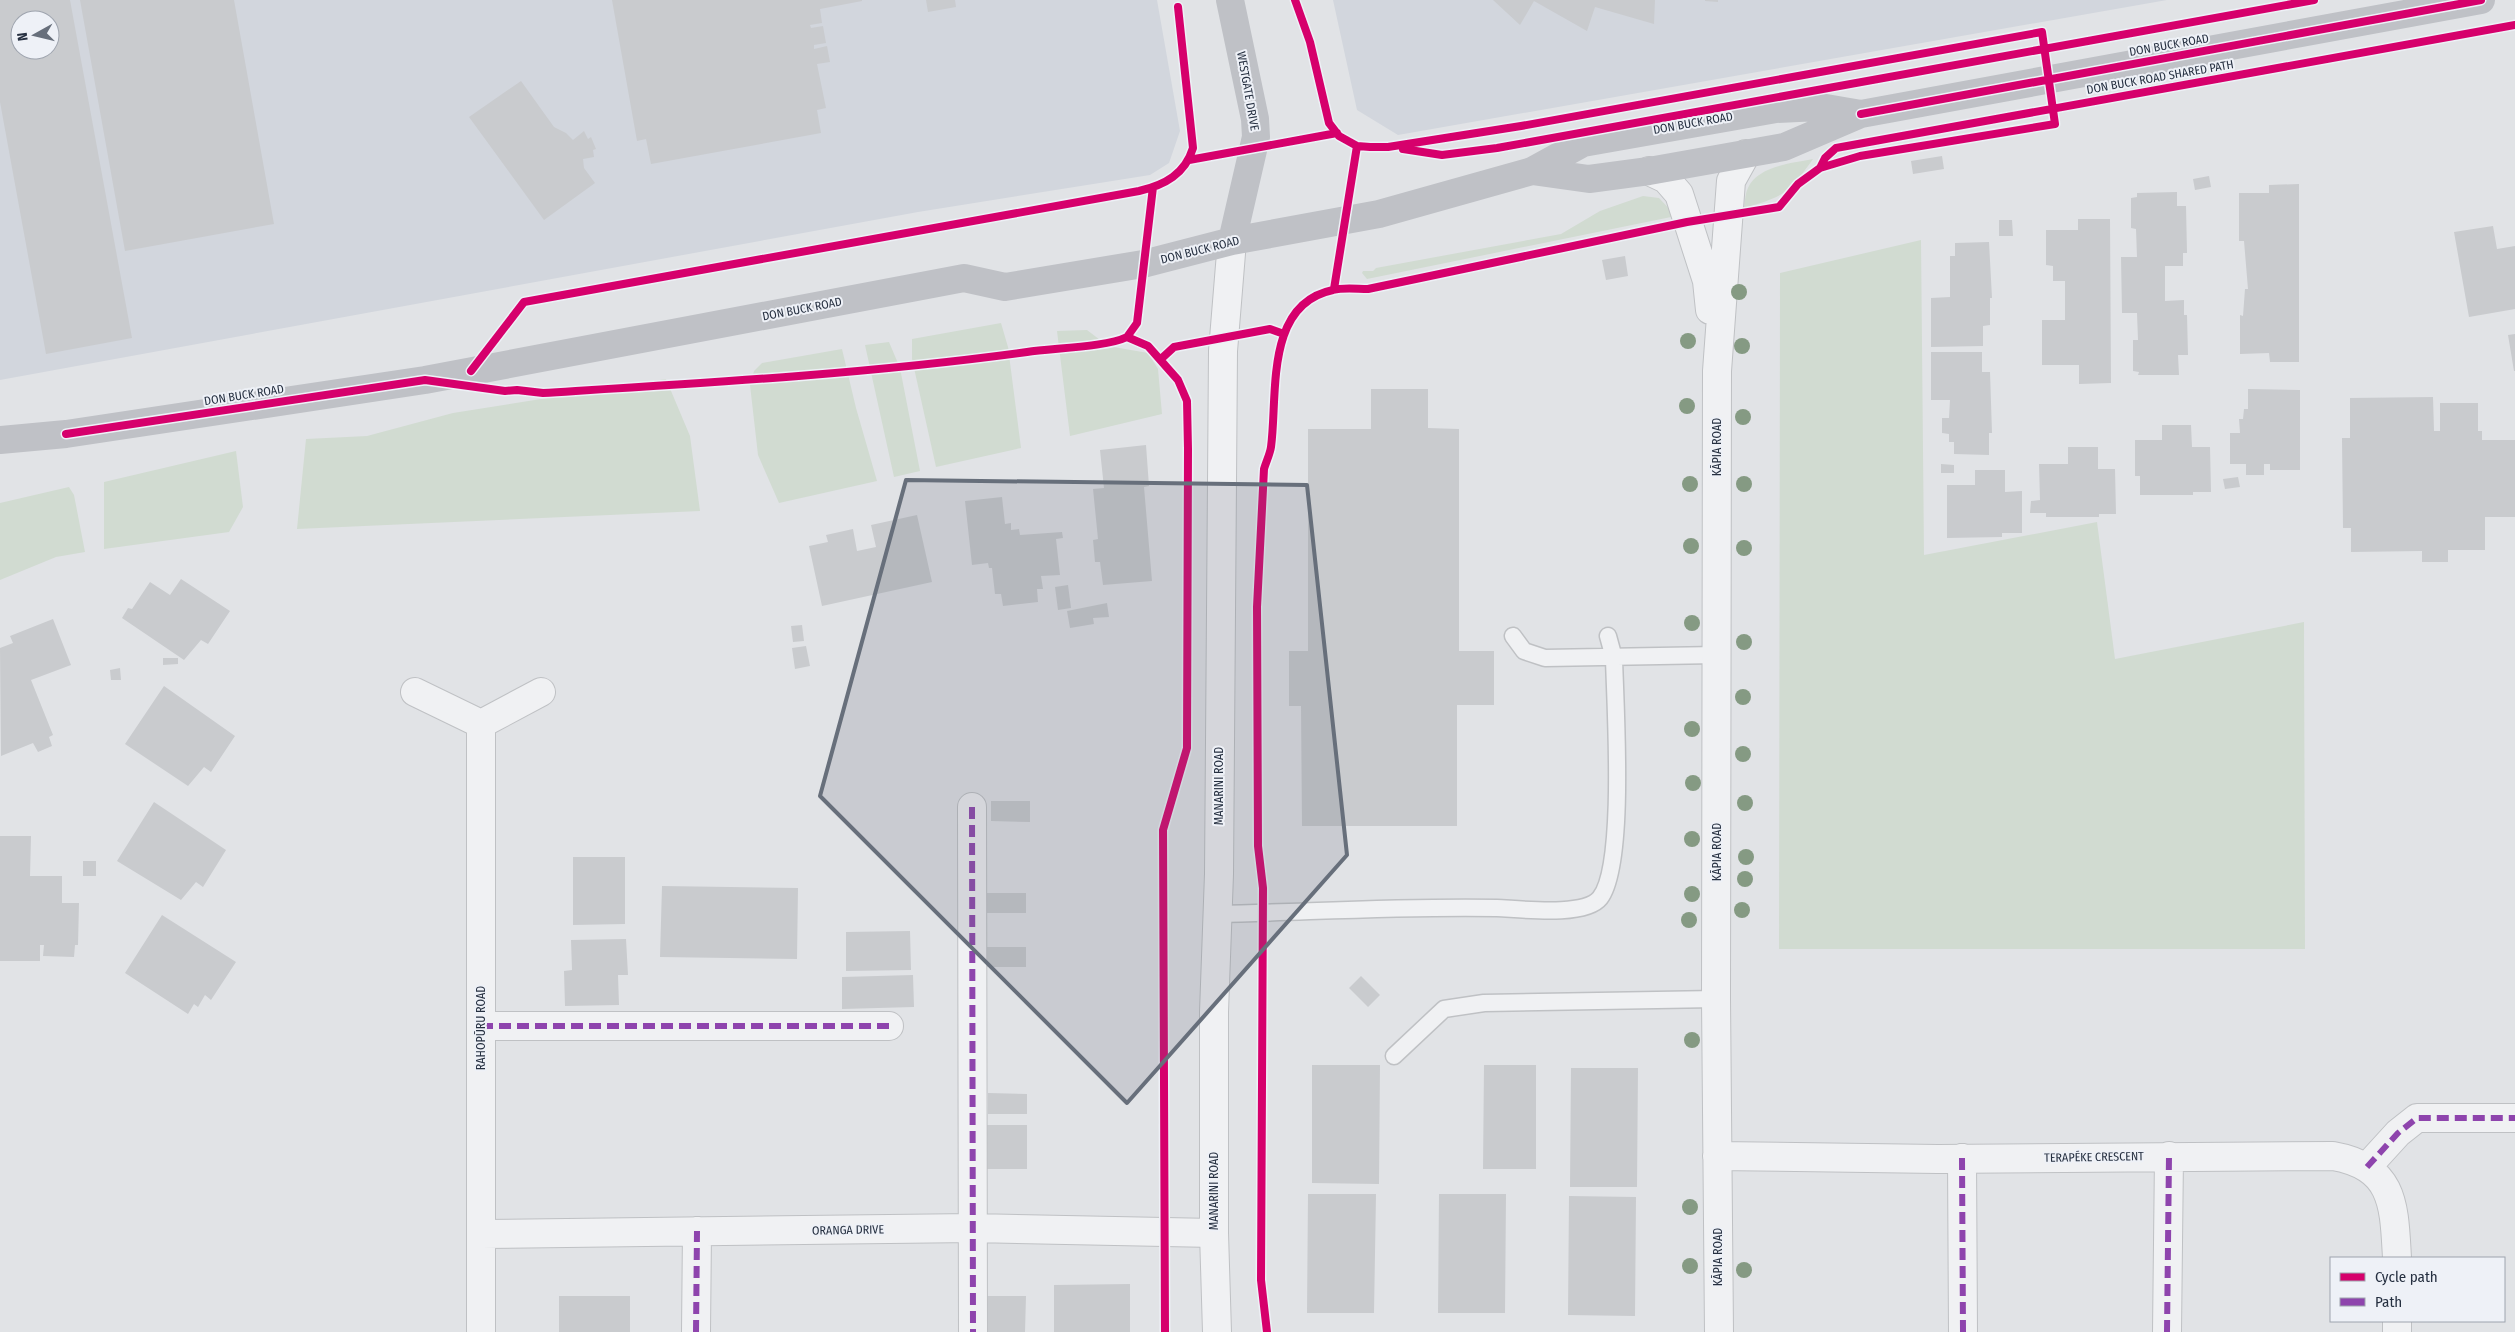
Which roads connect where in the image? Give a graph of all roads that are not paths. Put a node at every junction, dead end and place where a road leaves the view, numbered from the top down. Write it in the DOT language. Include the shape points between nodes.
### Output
graph roads {
  1 [pos="1230,0"];
  2 [pos="2467,1"];
  3 [pos="1862,114"];
  4 [pos="1746,154"];
  5 [pos="1532,171"];
  6 [pos="1649,171"];
  7 [pos="1232,241"];
  8 [pos="1717,371"];
  9 [pos="66,434"];
  10 [pos="0,440"];
  11 [pos="0,458"];
  12 [pos="1513,636"];
  13 [pos="1608,636"];
  14 [pos="1717,655"];
  15 [pos="1614,658"];
  16 [pos="415,692"];
  17 [pos="541,692"];
  18 [pos="481,724"];
  19 [pos="972,807"];
  20 [pos="1217,914"];
  21 [pos="1716,999"];
  22 [pos="481,1026"];
  23 [pos="889,1026"];
  24 [pos="1394,1056"];
  25 [pos="2515,1118"];
  26 [pos="1717,1156"];
  27 [pos="2169,1156"];
  28 [pos="1962,1158"];
  29 [pos="2367,1167"];
  30 [pos="973,1228"];
  31 [pos="697,1231"];
  32 [pos="481,1234"];
  33 [pos="1214,1234"];
  34 [pos="2396,1257"];
  35 [pos="481,1332"];
  36 [pos="696,1332"];
  37 [pos="973,1332"];
  38 [pos="1217,1332"];
  39 [pos="1719,1332"];
  40 [pos="1963,1332"];
  41 [pos="2167,1332"];
  1 -- 7 [label="main road, WESTGATE DRIVE" via="1256,137"];
  2 -- 3 [label="main road, DON BUCK ROAD"];
  3 -- 4 [label="main road, DON BUCK ROAD" via="1784,146"];
  3 -- 5 [label="main road, DON BUCK ROAD" via="1820,107 1776,108 1735,115 1583,143"];
  4 -- 6 [label="main road, DON BUCK ROAD"];
  4 -- 8 [label="street, KĀPIA ROAD" via="1731,181"];
  5 -- 6 [label="main road, DON BUCK ROAD" via="1589,179"];
  5 -- 7 [label="main road, DON BUCK ROAD" via="1379,214"];
  6 -- 8 [label="street, KĀPIA ROAD" via="1666,179 1679,194 1707,281"];
  7 -- 9 [label="main road, DON BUCK ROAD" via="1110,270 1005,287 964,278 425,380"];
  7 -- 20 [label="street, MANARINI ROAD" via="1223,351"];
  8 -- 14 [label="street, KĀPIA ROAD"];
  9 -- 10 [label="main road, DON BUCK ROAD"];
  9 -- 11 [label="main road, DON BUCK ROAD"];
  12 -- 15 [label="lane" via="1524,651 1546,658"];
  13 -- 15 [label="lane"];
  14 -- 15 [label="lane"];
  14 -- 21 [label="street, KĀPIA ROAD"];
  15 -- 20 [label="lane" via="1616,839 1610,876 1600,898 1586,906 1564,910 1462,907"];
  16 -- 18 [label="street"];
  17 -- 18 [label="street"];
  18 -- 22 [label="street, RAHOPŪRU ROAD"];
  19 -- 30 [label="street"];
  20 -- 33 [label="street, MANARINI ROAD"];
  21 -- 24 [label="lane" via="1484,1003 1444,1009"];
  21 -- 26 [label="street, KĀPIA ROAD"];
  22 -- 23 [label="street"];
  22 -- 32 [label="street, RAHOPŪRU ROAD"];
  25 -- 29 [label="street" via="2417,1118 2398,1133"];
  26 -- 28 [label="street, TERAPĒKE CRESCENT"];
  26 -- 39 [label="street, KĀPIA ROAD"];
  27 -- 28 [label="street, TERAPĒKE CRESCENT"];
  27 -- 29 [label="street, TERAPĒKE CRESCENT" via="2333,1156 2353,1159"];
  27 -- 41 [label="street"];
  28 -- 40 [label="street"];
  29 -- 34 [label="street, TERAPĒKE CRESCENT" via="2380,1177 2391,1196"];
  30 -- 31 [label="street, ORANGA DRIVE"];
  30 -- 33 [label="street, ORANGA DRIVE"];
  30 -- 37 [label="street"];
  31 -- 32 [label="street, ORANGA DRIVE"];
  31 -- 36 [label="street"];
  32 -- 35 [label="street, RAHOPŪRU ROAD"];
  33 -- 38 [label="street, MANARINI ROAD"];
}
